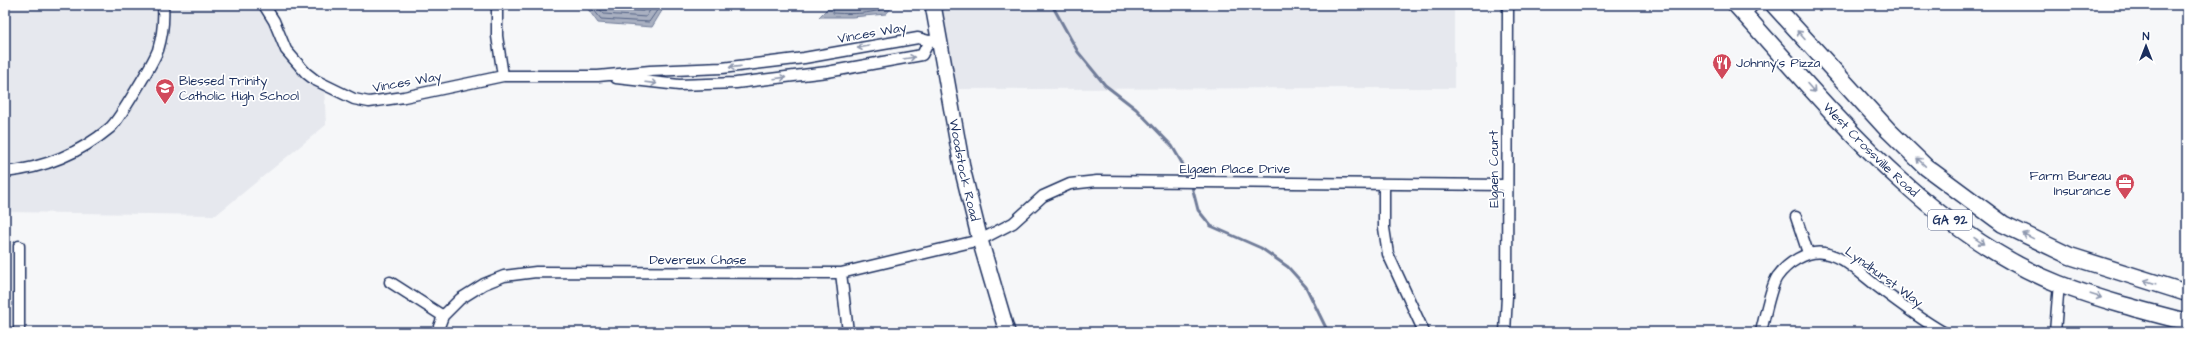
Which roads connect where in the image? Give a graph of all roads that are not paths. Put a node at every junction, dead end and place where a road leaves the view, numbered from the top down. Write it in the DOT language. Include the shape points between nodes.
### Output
graph roads {
  1 [pos="163,5"];
  2 [pos="264,5"];
  3 [pos="497,5"];
  4 [pos="934,5"];
  5 [pos="1508,5"];
  6 [pos="1774,5"];
  7 [pos="1745,8"];
  8 [pos="934,40"];
  9 [pos="503,76"];
  10 [pos="598,76"];
  11 [pos="5,172"];
  12 [pos="1384,185"];
  13 [pos="1506,186"];
  14 [pos="1796,217"];
  15 [pos="980,240"];
  16 [pos="19,246"];
  17 [pos="1808,253"];
  18 [pos="841,273"];
  19 [pos="390,282"];
  20 [pos="2059,283"];
  21 [pos="2187,293"];
  22 [pos="442,316"];
  23 [pos="2187,322"];
  24 [pos="19,332"];
  25 [pos="437,332"];
  26 [pos="848,332"];
  27 [pos="1007,332"];
  28 [pos="1424,332"];
  29 [pos="1505,332"];
  30 [pos="1761,332"];
  31 [pos="1943,332"];
  32 [pos="2055,332"];
  1 -- 11 [label="street" via="158,50 111,127 77,150 40,167"];
  2 -- 9 [label="street, Vinces Way" via="283,38 286,50 297,63 315,80 354,99 368,102 385,100"];
  3 -- 9 [label="street"];
  4 -- 8 [label="street, Woodstock Road"];
  5 -- 13 [label="street, Elgaen Court"];
  21 -- 6 [label="main road, West Crossville Road / GA 92, one-way" via="2070,256 2003,224 1926,167 1888,130"];
  7 -- 20 [label="main road, West Crossville Road / GA 92, one-way" via="1842,123 1906,185 1960,228 1993,250"];
  8 -- 10 [label="street, Vinces Way, one-way" via="918,38 804,58 722,68"];
  10 -- 8 [label="street, Vinces Way, one-way" via="672,84 752,81 827,72 922,55"];
  8 -- 15 [label="street, Woodstock Road"];
  9 -- 10 [label="street, Vinces Way"];
  12 -- 13 [label="street, Elgaen Place Drive"];
  12 -- 15 [label="street, Elgaen Place Drive" via="1097,181 1070,184 1043,196 1013,223"];
  12 -- 28 [label="street" via="1384,228 1388,254"];
  13 -- 29 [label="street, Elgaen Court"];
  14 -- 17 [label="street"];
  15 -- 18 [label="street, Devereux Chase"];
  15 -- 27 [label="street, Woodstock Road"];
  16 -- 24 [label="street"];
  17 -- 30 [label="street" via="1790,263 1777,277"];
  17 -- 31 [label="street, Lyndhurst Way" via="1825,253 1839,259"];
  18 -- 22 [label="street, Devereux Chase" via="536,272 504,276 484,284 460,299"];
  18 -- 26 [label="street"];
  19 -- 22 [label="street"];
  20 -- 23 [label="main road, West Crossville Road / GA 92, one-way" via="2139,310"];
  20 -- 32 [label="street"];
  22 -- 25 [label="street, Devereux Chase"];
}
